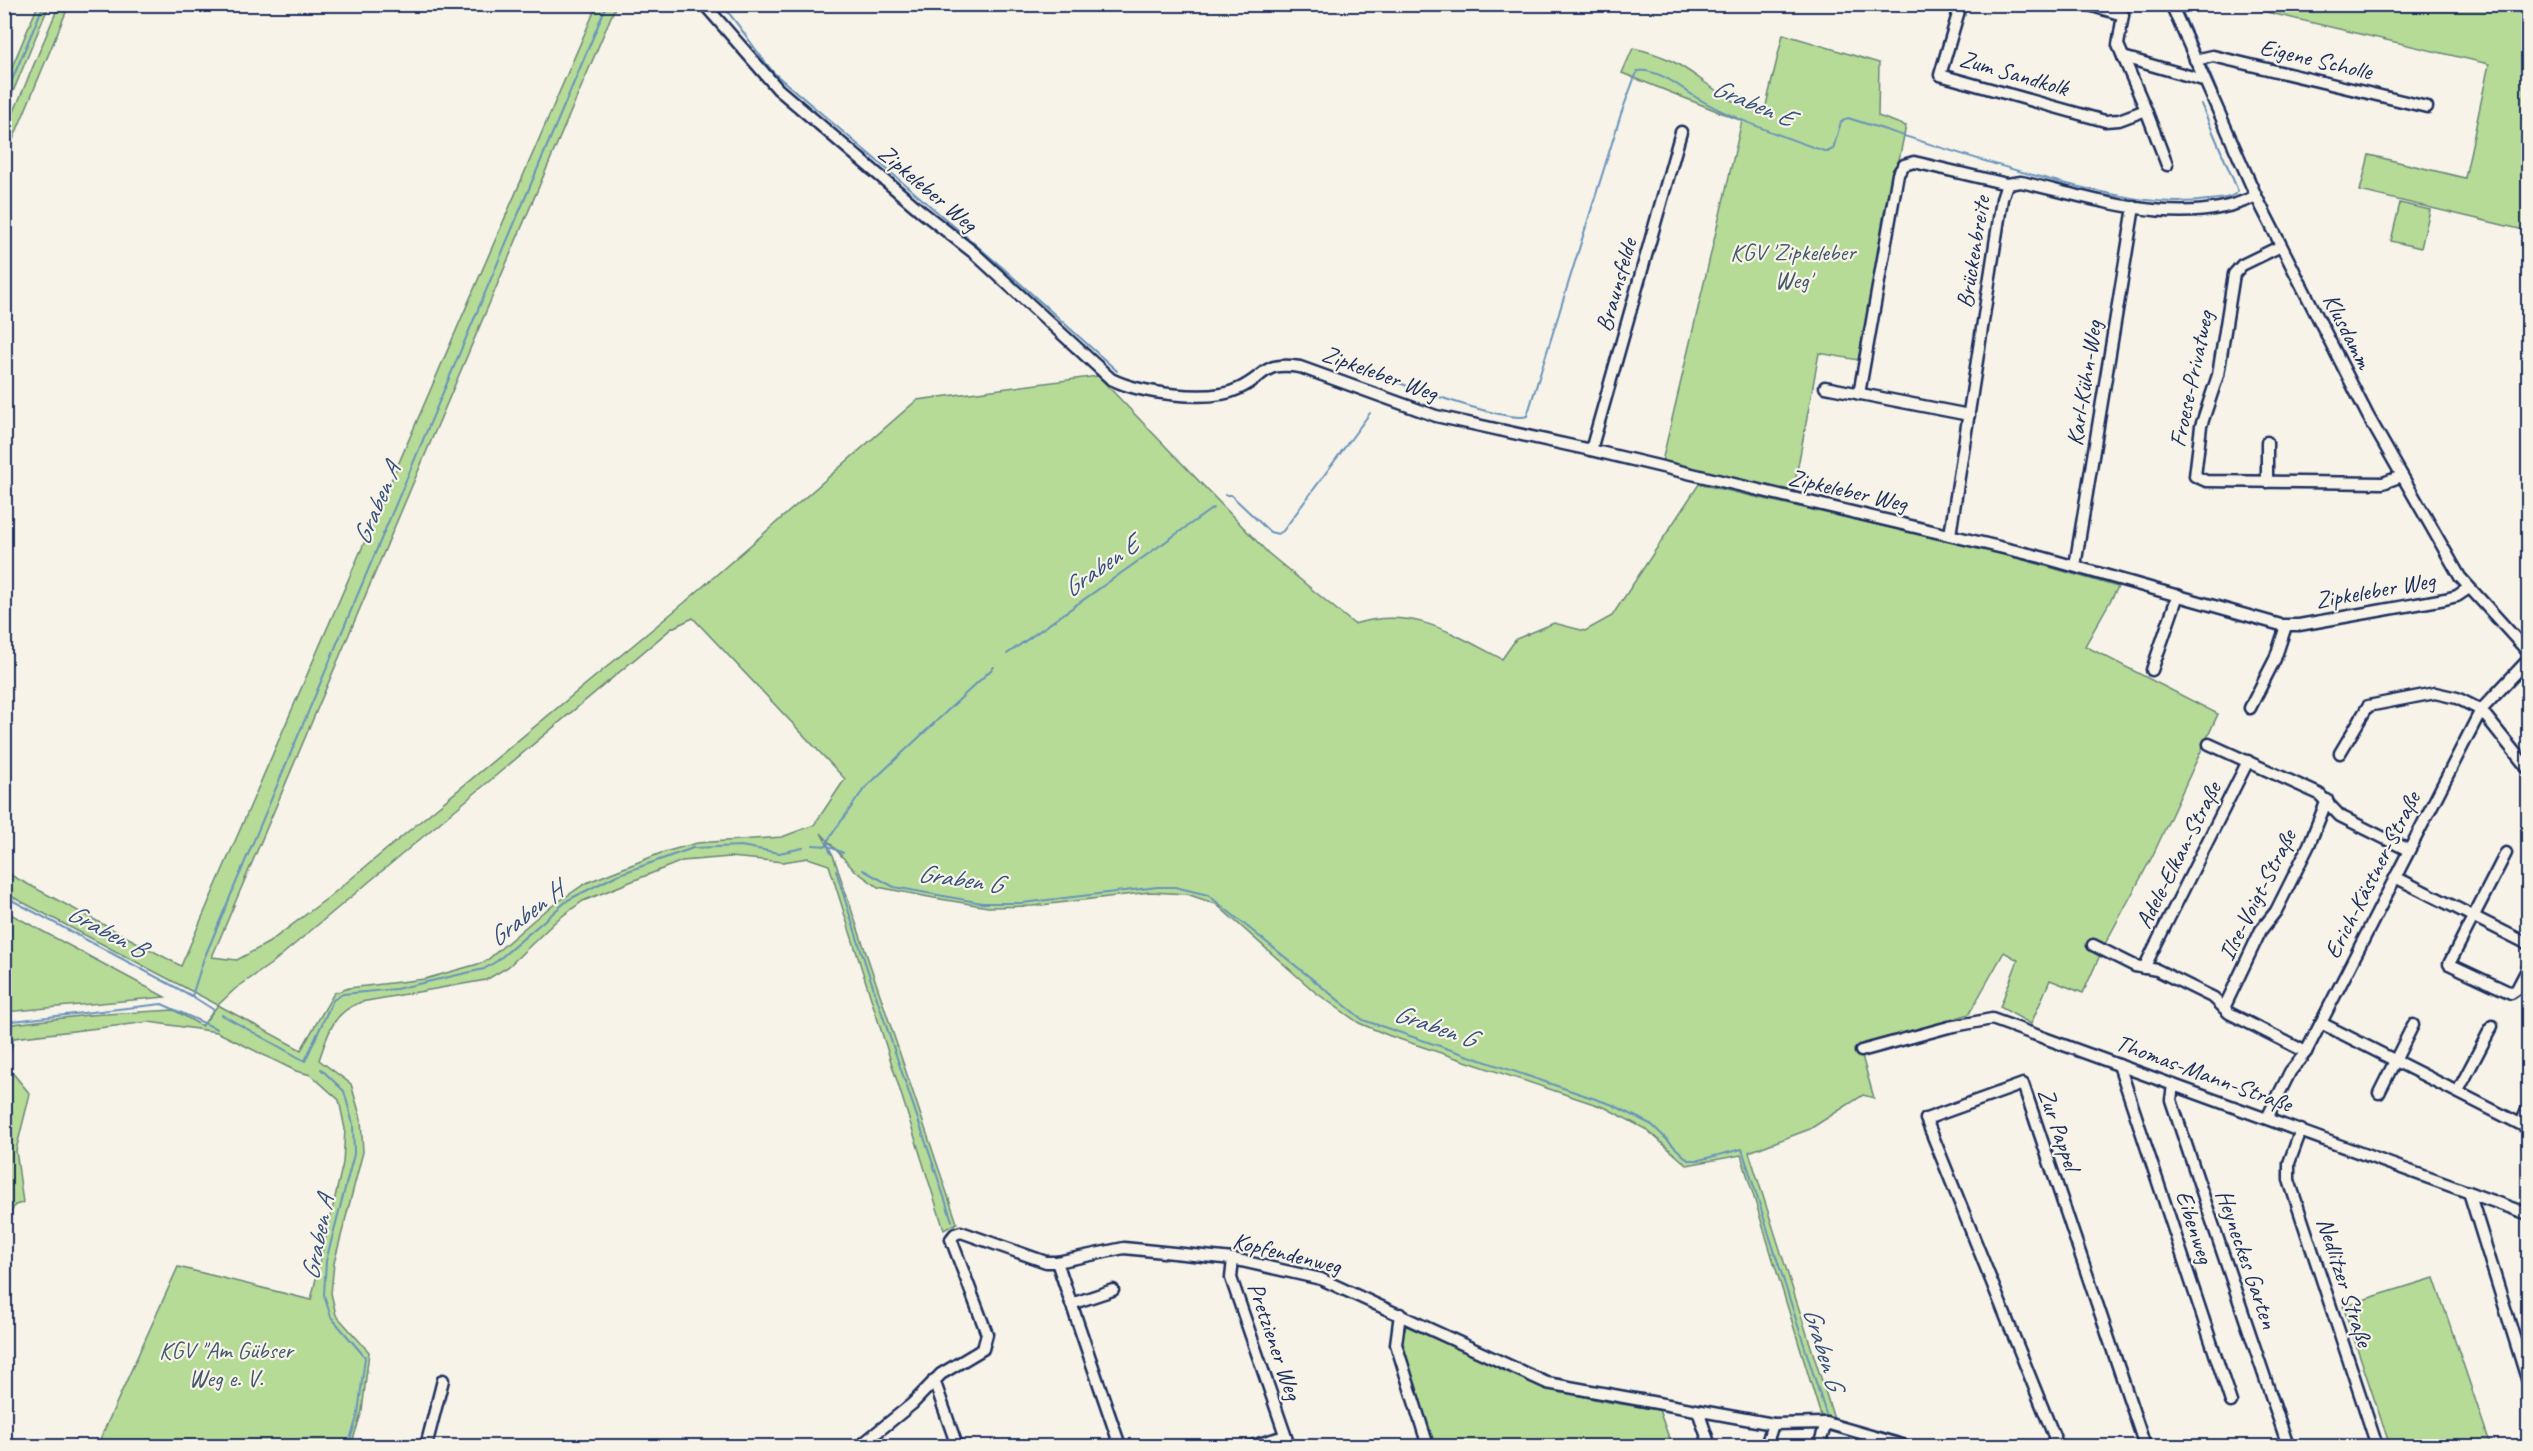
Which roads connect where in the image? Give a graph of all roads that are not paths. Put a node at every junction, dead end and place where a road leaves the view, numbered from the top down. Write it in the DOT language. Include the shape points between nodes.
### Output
graph roads {
  1 [pos="704,4"];
  2 [pos="1961,4"];
  3 [pos="2086,4"];
  4 [pos="2118,4"];
  5 [pos="2171,4"];
  6 [pos="2123,15"];
  7 [pos="2123,57"];
  8 [pos="2195,60"];
  9 [pos="2203,80"];
  10 [pos="2427,107"];
  11 [pos="2146,110"];
  12 [pos="1681,132"];
  13 [pos="2167,165"];
  14 [pos="2007,184"];
  15 [pos="2256,196"];
  16 [pos="2134,207"];
  17 [pos="2281,246"];
  18 [pos="1824,387"];
  19 [pos="1859,394"];
  20 [pos="1969,415"];
  21 [pos="2267,442"];
  22 [pos="1591,450"];
  23 [pos="2402,476"];
  24 [pos="2267,482"];
  25 [pos="1950,535"];
  26 [pos="2075,566"];
  27 [pos="2469,588"];
  28 [pos="2178,595"];
  29 [pos="2286,626"];
  30 [pos="2529,652"];
  31 [pos="2529,660"];
  32 [pos="2152,670"];
  33 [pos="2250,708"];
  34 [pos="2481,710"];
  35 [pos="2209,744"];
  36 [pos="2340,753"];
  37 [pos="2248,761"];
  38 [pos="2529,769"];
  39 [pos="2327,800"];
  40 [pos="2408,850"];
  41 [pos="2506,853"];
  42 [pos="2395,877"];
  43 [pos="2474,916"];
  44 [pos="2529,944"];
  45 [pos="2093,945"];
  46 [pos="2145,968"];
  47 [pos="2529,968"];
  48 [pos="2224,1008"];
  49 [pos="2321,1023"];
  50 [pos="2413,1025"];
  51 [pos="2492,1026"];
  52 [pos="1862,1051"];
  53 [pos="2306,1052"];
  54 [pos="2396,1060"];
  55 [pos="2119,1065"];
  56 [pos="2173,1085"];
  57 [pos="2458,1091"];
  58 [pos="2379,1093"];
  59 [pos="2529,1108"];
  60 [pos="2267,1118"];
  61 [pos="2525,1126"];
  62 [pos="2301,1131"];
  63 [pos="2469,1192"];
  64 [pos="2529,1214"];
  65 [pos="1233,1258"];
  66 [pos="1058,1263"];
  67 [pos="1113,1290"];
  68 [pos="1071,1304"];
  69 [pos="1400,1314"];
  70 [pos="443,1380"];
  71 [pos="934,1380"];
  72 [pos="2529,1382"];
  73 [pos="2231,1402"];
  74 [pos="1698,1411"];
  75 [pos="1826,1423"];
  76 [pos="1773,1424"];
  77 [pos="1287,1441"];
  78 [pos="426,1446"];
  79 [pos="860,1446"];
  80 [pos="957,1446"];
  81 [pos="1120,1446"];
  82 [pos="1252,1446"];
  83 [pos="1428,1446"];
  84 [pos="1710,1446"];
  85 [pos="1766,1446"];
  86 [pos="1819,1446"];
  87 [pos="1906,1446"];
  88 [pos="2058,1446"];
  89 [pos="2145,1446"];
  90 [pos="2288,1446"];
  91 [pos="2377,1446"];
  1 -- 22 [label="street, Zipkeleber Weg" via="778,88 973,252 1112,379 1125,386 1206,396 1238,390 1270,367 1290,365 1436,416"];
  2 -- 11 [label="street, Zum Sandkolk" via="1940,75 2105,121"];
  3 -- 6 [label="street"];
  4 -- 6 [label="street"];
  5 -- 8 [label="street, Klusdamm"];
  6 -- 7 [label="street" via="2118,45"];
  7 -- 9 [label="street"];
  7 -- 11 [label="street"];
  8 -- 9 [label="street, Klusdamm"];
  8 -- 10 [label="street, Eigene Scholle" via="2212,56"];
  9 -- 15 [label="street, Klusdamm"];
  11 -- 13 [label="street"];
  12 -- 22 [label="street, Braunsfelde"];
  14 -- 16 [label="street" via="2021,182"];
  14 -- 19 [label="street, Brückenbreite" via="1914,162 1901,168"];
  14 -- 20 [label="street, Brückenbreite"];
  15 -- 16 [label="street" via="2234,205 2203,209"];
  15 -- 17 [label="street, Klusdamm"];
  16 -- 26 [label="street, Karl-Kühn-Weg"];
  17 -- 23 [label="street, Klusdamm"];
  17 -- 24 [label="street, Froese-Privatweg" via="2242,265 2234,274 2218,375 2200,426 2194,468 2196,477 2203,481"];
  18 -- 19 [label="street"];
  19 -- 20 [label="street"];
  20 -- 25 [label="street, Brückenbreite"];
  21 -- 24 [label="street"];
  22 -- 25 [label="street, Zipkeleber Weg"];
  23 -- 24 [label="street, Froese-Privatweg" via="2383,483"];
  23 -- 27 [label="street, Klusdamm"];
  25 -- 26 [label="street, Zipkeleber Weg"];
  26 -- 28 [label="street, Zipkeleber Weg"];
  27 -- 29 [label="street, Zipkeleber Weg" via="2445,599"];
  27 -- 30 [label="street, Klusdamm"];
  28 -- 29 [label="street, Zipkeleber Weg"];
  28 -- 32 [label="street"];
  29 -- 33 [label="street, Zipkeleber Weg" via="2275,659"];
  31 -- 34 [label="street, Erich-Kästner-Straße"];
  34 -- 36 [label="street" via="2443,693 2371,705 2363,711"];
  34 -- 38 [label="street"];
  34 -- 40 [label="street, Erich-Kästner-Straße"];
  35 -- 37 [label="street"];
  37 -- 39 [label="street"];
  37 -- 46 [label="street, Adele-Elkan-Straße"];
  39 -- 40 [label="street" via="2340,816"];
  39 -- 48 [label="street, Ilse-Voigt-Straße" via="2309,845 2276,911 2261,930"];
  40 -- 42 [label="street, Erich-Kästner-Straße"];
  41 -- 43 [label="street"];
  42 -- 43 [label="street"];
  42 -- 49 [label="street, Erich-Kästner-Straße"];
  43 -- 44 [label="street"];
  43 -- 47 [label="street" via="2449,964 2511,993"];
  45 -- 46 [label="street"];
  46 -- 48 [label="street" via="2214,998"];
  48 -- 53 [label="street"];
  49 -- 53 [label="street, Erich-Kästner-Straße"];
  49 -- 54 [label="street"];
  50 -- 54 [label="street"];
  51 -- 57 [label="street"];
  52 -- 55 [label="street, Thomas-Mann-Straße" via="1992,1019"];
  53 -- 60 [label="street, Erich-Kästner-Straße" via="2290,1072"];
  54 -- 57 [label="street"];
  54 -- 58 [label="street"];
  55 -- 56 [label="street, Thomas-Mann-Straße"];
  55 -- 73 [label="street, Eibenweg"];
  56 -- 60 [label="street, Thomas-Mann-Straße"];
  56 -- 90 [label="street, Heyneckes Garten" via="2171,1101"];
  57 -- 61 [label="street"];
  59 -- 61 [label="street"];
  60 -- 62 [label="street, Thomas-Mann-Straße"];
  62 -- 63 [label="street, Thomas-Mann-Straße"];
  62 -- 91 [label="street, Nedlitzer Straße" via="2289,1163 2289,1180"];
  63 -- 64 [label="street, Thomas-Mann-Straße"];
  63 -- 72 [label="street"];
  65 -- 66 [label="street, Kopfendenweg" via="1124,1248"];
  65 -- 69 [label="street, Kopfendenweg" via="1321,1279"];
  65 -- 77 [label="street, Pretziener Weg" via="1231,1278"];
  66 -- 68 [label="street"];
  66 -- 71 [label="street, Kopfendenweg" via="961,1232 955,1234 951,1239 987,1334 986,1342 978,1354"];
  67 -- 68 [label="street"];
  68 -- 81 [label="street"];
  69 -- 74 [label="street, Kopfendenweg" via="1547,1383"];
  69 -- 83 [label="street" via="1396,1344"];
  70 -- 78 [label="street"];
  71 -- 79 [label="street, Kopfendenweg" via="912,1404"];
  71 -- 80 [label="street"];
  74 -- 76 [label="street, Kopfendenweg"];
  74 -- 84 [label="street"];
  75 -- 76 [label="street, Kopfendenweg"];
  75 -- 86 [label="street"];
  75 -- 87 [label="street, Kopfendenweg"];
  76 -- 85 [label="street"];
  77 -- 82 [label="street, Pretziener Weg"];
  88 -- 89 [label="street, Zur Pappel" via="1926,1119 2023,1084"];
}
